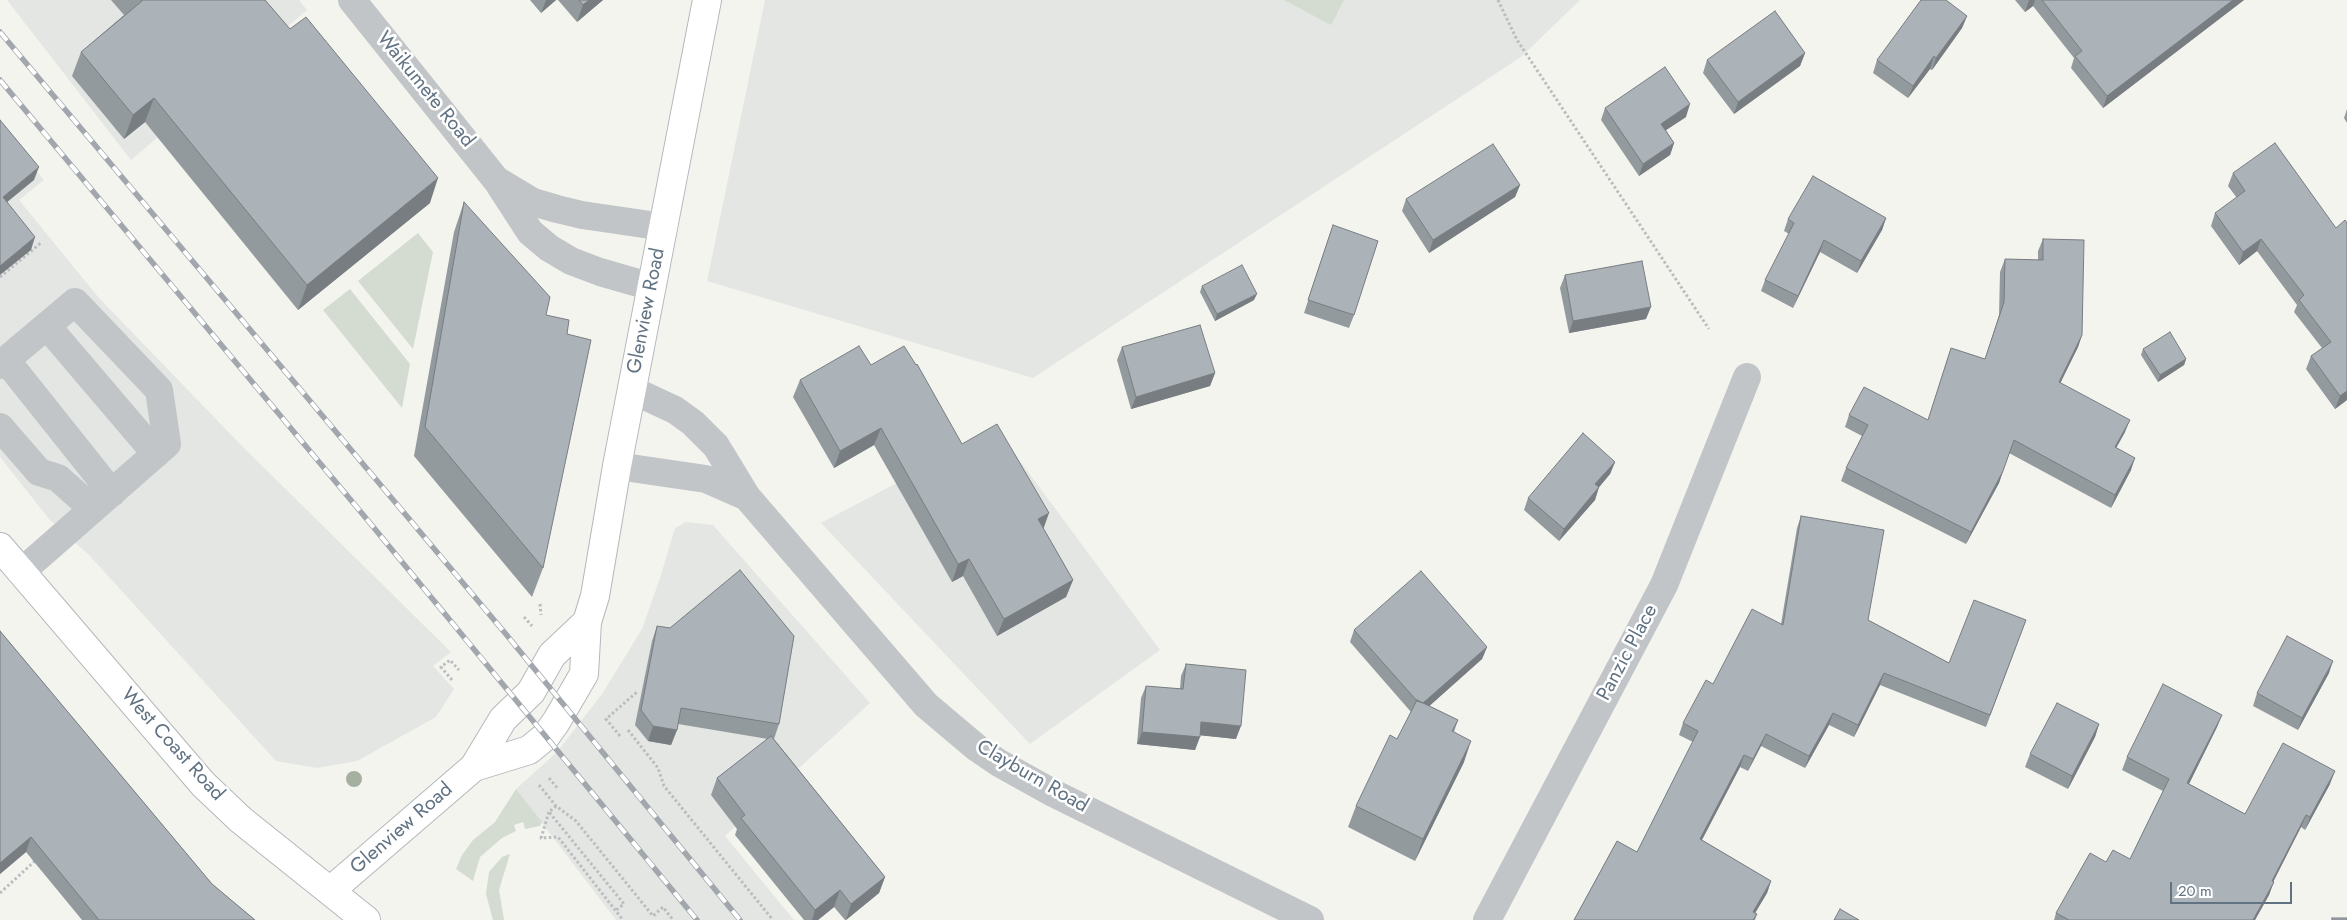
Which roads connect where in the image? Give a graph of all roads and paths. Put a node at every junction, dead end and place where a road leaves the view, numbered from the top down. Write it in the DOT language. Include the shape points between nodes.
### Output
graph roads {
  1 [pos="352,0"];
  2 [pos="706,0"];
  3 [pos="1498,0"];
  4 [pos="497,181"];
  5 [pos="664,227"];
  6 [pos="42,242"];
  7 [pos="0,277"];
  8 [pos="652,287"];
  9 [pos="47,326"];
  10 [pos="1709,329"];
  11 [pos="3,363"];
  12 [pos="1747,377"];
  13 [pos="632,390"];
  14 [pos="0,427"];
  15 [pos="161,449"];
  16 [pos="617,466"];
  17 [pos="747,497"];
  18 [pos="102,501"];
  19 [pos="0,548"];
  20 [pos="21,572"];
  21 [pos="587,622"];
  22 [pos="459,670"];
  23 [pos="452,680"];
  24 [pos="637,692"];
  25 [pos="628,730"];
  26 [pos="620,736"];
  27 [pos="474,767"];
  28 [pos="558,789"];
  29 [pos="556,806"];
  30 [pos="549,812"];
  31 [pos="36,859"];
  32 [pos="330,891"];
  33 [pos="0,892"];
  34 [pos="615,911"];
  35 [pos="653,916"];
  36 [pos="366,920"];
  37 [pos="623,920"];
  38 [pos="656,920"];
  39 [pos="673,920"];
  40 [pos="773,920"];
  41 [pos="1310,920"];
  42 [pos="1487,920"];
  1 -- 4 [label="street, Waikumete Road"];
  2 -- 5 [label="main road, Glenview Road"];
  3 -- 10 [label="path" via="1517,40"];
  4 -- 5 [label="street, Waikumete Road" via="534,202 557,209"];
  4 -- 8 [label="street, Waikumete Road" via="526,226 549,248 600,272"];
  5 -- 8 [label="main road, Glenview Road"];
  6 -- 7 [label="path"];
  8 -- 13 [label="main road, Glenview Road"];
  9 -- 11 [label="street"];
  9 -- 15 [label="street"];
  9 -- 15 [label="street" via="75,302 159,390"];
  11 -- 18 [label="street"];
  12 -- 42 [label="street, Panzic Place" via="1664,585"];
  13 -- 16 [label="main road, Glenview Road"];
  13 -- 17 [label="street, Clayburn Road" via="676,410 693,423 721,453"];
  14 -- 18 [label="street" via="38,472 58,478"];
  15 -- 18 [label="street"];
  16 -- 17 [label="street, Clayburn Road" via="706,479"];
  16 -- 21 [label="main road, Glenview Road" via="595,596"];
  17 -- 41 [label="street, Clayburn Road" via="926,705 976,748 1053,792"];
  18 -- 20 [label="street"];
  19 -- 20 [label="main road, West Coast Road"];
  20 -- 32 [label="main road, West Coast Road" via="203,784"];
  21 -- 27 [label="main road, Glenview Road" via="552,655 531,692 503,719"];
  21 -- 27 [label="main road, Glenview Road" via="584,674 551,729 529,750"];
  22 -- 23 [label="path" via="450,660 441,667"];
  24 -- 26 [label="path" via="606,719"];
  25 -- 40 [label="path" via="658,768 664,786"];
  27 -- 32 [label="main road, Glenview Road"];
  28 -- 29 [label="path" via="549,777 538,786"];
  29 -- 30 [label="path"];
  29 -- 35 [label="path" via="576,821"];
  30 -- 34 [label="path" via="624,904"];
  30 -- 34 [label="path" via="541,838 558,837"];
  31 -- 33 [label="path"];
  32 -- 36 [label="main road, West Coast Road"];
  34 -- 37 [label="path"];
  35 -- 38 [label="path"];
  35 -- 39 [label="path" via="662,907"];
}
